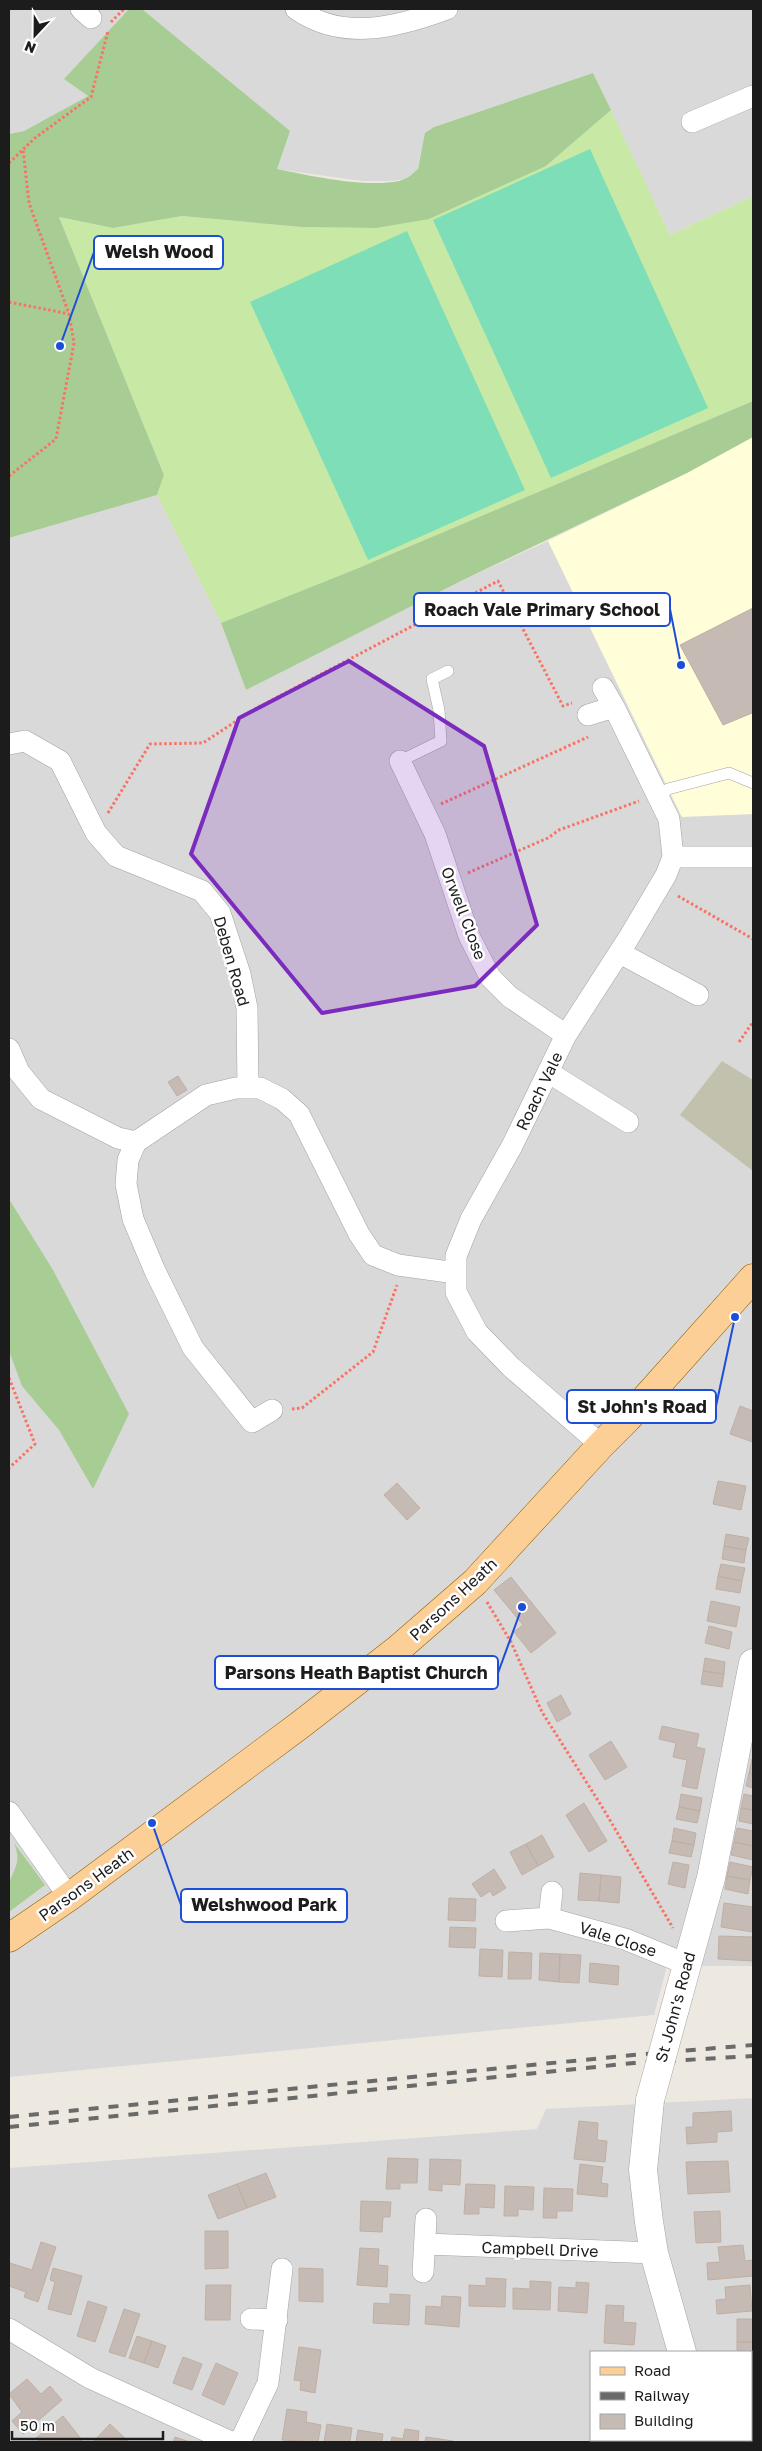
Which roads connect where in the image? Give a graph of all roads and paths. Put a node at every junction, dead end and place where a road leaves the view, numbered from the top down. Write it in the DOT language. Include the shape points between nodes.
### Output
graph roads {
  1 [pos="124,9"];
  2 [pos="296,9"];
  3 [pos="447,9"];
  4 [pos="753,96"];
  5 [pos="692,122"];
  6 [pos="23,149"];
  7 [pos="9,163"];
  8 [pos="9,302"];
  9 [pos="69,314"];
  10 [pos="9,476"];
  11 [pos="448,670"];
  12 [pos="603,688"];
  13 [pos="617,714"];
  14 [pos="588,715"];
  15 [pos="9,744"];
  16 [pos="400,761"];
  17 [pos="753,783"];
  18 [pos="658,796"];
  19 [pos="425,811"];
  20 [pos="96,833"];
  21 [pos="753,857"];
  22 [pos="673,858"];
  23 [pos="451,880"];
  24 [pos="660,886"];
  25 [pos="753,939"];
  26 [pos="620,952"];
  27 [pos="698,995"];
  28 [pos="753,1022"];
  29 [pos="566,1035"];
  30 [pos="739,1042"];
  31 [pos="9,1049"];
  32 [pos="548,1072"];
  33 [pos="248,1087"];
  34 [pos="628,1122"];
  35 [pos="136,1142"];
  36 [pos="405,1266"];
  37 [pos="456,1273"];
  38 [pos="753,1278"];
  39 [pos="9,1378"];
  40 [pos="272,1410"];
  41 [pos="601,1445"];
  42 [pos="9,1468"];
  43 [pos="475,1582"];
  44 [pos="753,1663"];
  45 [pos="9,1812"];
  46 [pos="552,1892"];
  47 [pos="70,1897"];
  48 [pos="549,1918"];
  49 [pos="506,1921"];
  50 [pos="9,1938"];
  51 [pos="688,1958"];
  52 [pos="426,2218"];
  53 [pos="426,2244"];
  54 [pos="654,2253"];
  55 [pos="282,2270"];
  56 [pos="423,2272"];
  57 [pos="251,2319"];
  58 [pos="277,2320"];
  59 [pos="9,2329"];
  60 [pos="682,2351"];
  61 [pos="231,2442"];
  62 [pos="240,2442"];
  1 -- 6 [label="path" via="110,24 91,97"];
  2 -- 3 [label="street" via="315,20 371,30 418,20"];
  4 -- 5 [label="street"];
  6 -- 7 [label="path"];
  6 -- 9 [label="path" via="29,203"];
  8 -- 9 [label="path"];
  9 -- 10 [label="path" via="74,343 56,439"];
  11 -- 16 [label="lane" via="432,680 439,710 441,741"];
  12 -- 13 [label="street"];
  13 -- 14 [label="street"];
  13 -- 18 [label="street"];
  13 -- 19 [label="path"];
  14 -- 20 [label="path" via="578,701 563,706 498,582 253,710 203,743 150,744"];
  15 -- 20 [label="street, Deben Road" via="25,741 60,761"];
  16 -- 19 [label="street, Orwell Close"];
  17 -- 18 [label="lane" via="729,773 668,789"];
  18 -- 22 [label="street" via="669,819"];
  18 -- 23 [label="path" via="559,830 548,838"];
  19 -- 23 [label="street, Orwell Close"];
  20 -- 33 [label="street, Deben Road" via="116,856 202,891 220,912 247,1008"];
  21 -- 22 [label="street"];
  22 -- 24 [label="street, Roach Vale"];
  23 -- 29 [label="street, Orwell Close" via="469,936 490,977 510,997"];
  24 -- 25 [label="path"];
  24 -- 26 [label="street, Roach Vale"];
  26 -- 27 [label="street"];
  26 -- 29 [label="street, Roach Vale"];
  28 -- 30 [label="path"];
  29 -- 32 [label="street, Roach Vale"];
  31 -- 35 [label="street" via="19,1072 41,1099 118,1138"];
  32 -- 34 [label="street"];
  32 -- 37 [label="street, Roach Vale" via="512,1146 470,1219 456,1256"];
  33 -- 35 [label="street" via="206,1095"];
  33 -- 36 [label="street" via="260,1088 282,1099 299,1114 359,1234 373,1255"];
  35 -- 40 [label="street" via="128,1160 126,1184 133,1220 193,1348 252,1422"];
  36 -- 37 [label="street"];
  36 -- 40 [label="path" via="373,1352 302,1408"];
  37 -- 41 [label="street, Roach Vale" via="456,1292 477,1332"];
  38 -- 41 [label="main road, Parsons Heath"];
  39 -- 42 [label="path" via="35,1444"];
  41 -- 43 [label="main road, Parsons Heath"];
  43 -- 47 [label="main road, Parsons Heath" via="398,1649 308,1719"];
  43 -- 51 [label="path" via="511,1642 542,1712 604,1810"];
  44 -- 51 [label="street, St John's Road" via="712,1869"];
  45 -- 47 [label="street"];
  46 -- 48 [label="street"];
  47 -- 50 [label="main road, Parsons Heath"];
  48 -- 49 [label="street, Vale Close"];
  48 -- 51 [label="street, Vale Close"];
  51 -- 54 [label="street, St John's Road, bridge" via="650,2100 643,2170"];
  52 -- 53 [label="street"];
  53 -- 54 [label="street, Campbell Drive"];
  53 -- 56 [label="street"];
  54 -- 60 [label="street, St John's Road"];
  55 -- 58 [label="street"];
  57 -- 58 [label="street"];
  58 -- 62 [label="street" via="268,2383"];
  59 -- 61 [label="street" via="90,2378"];
}
